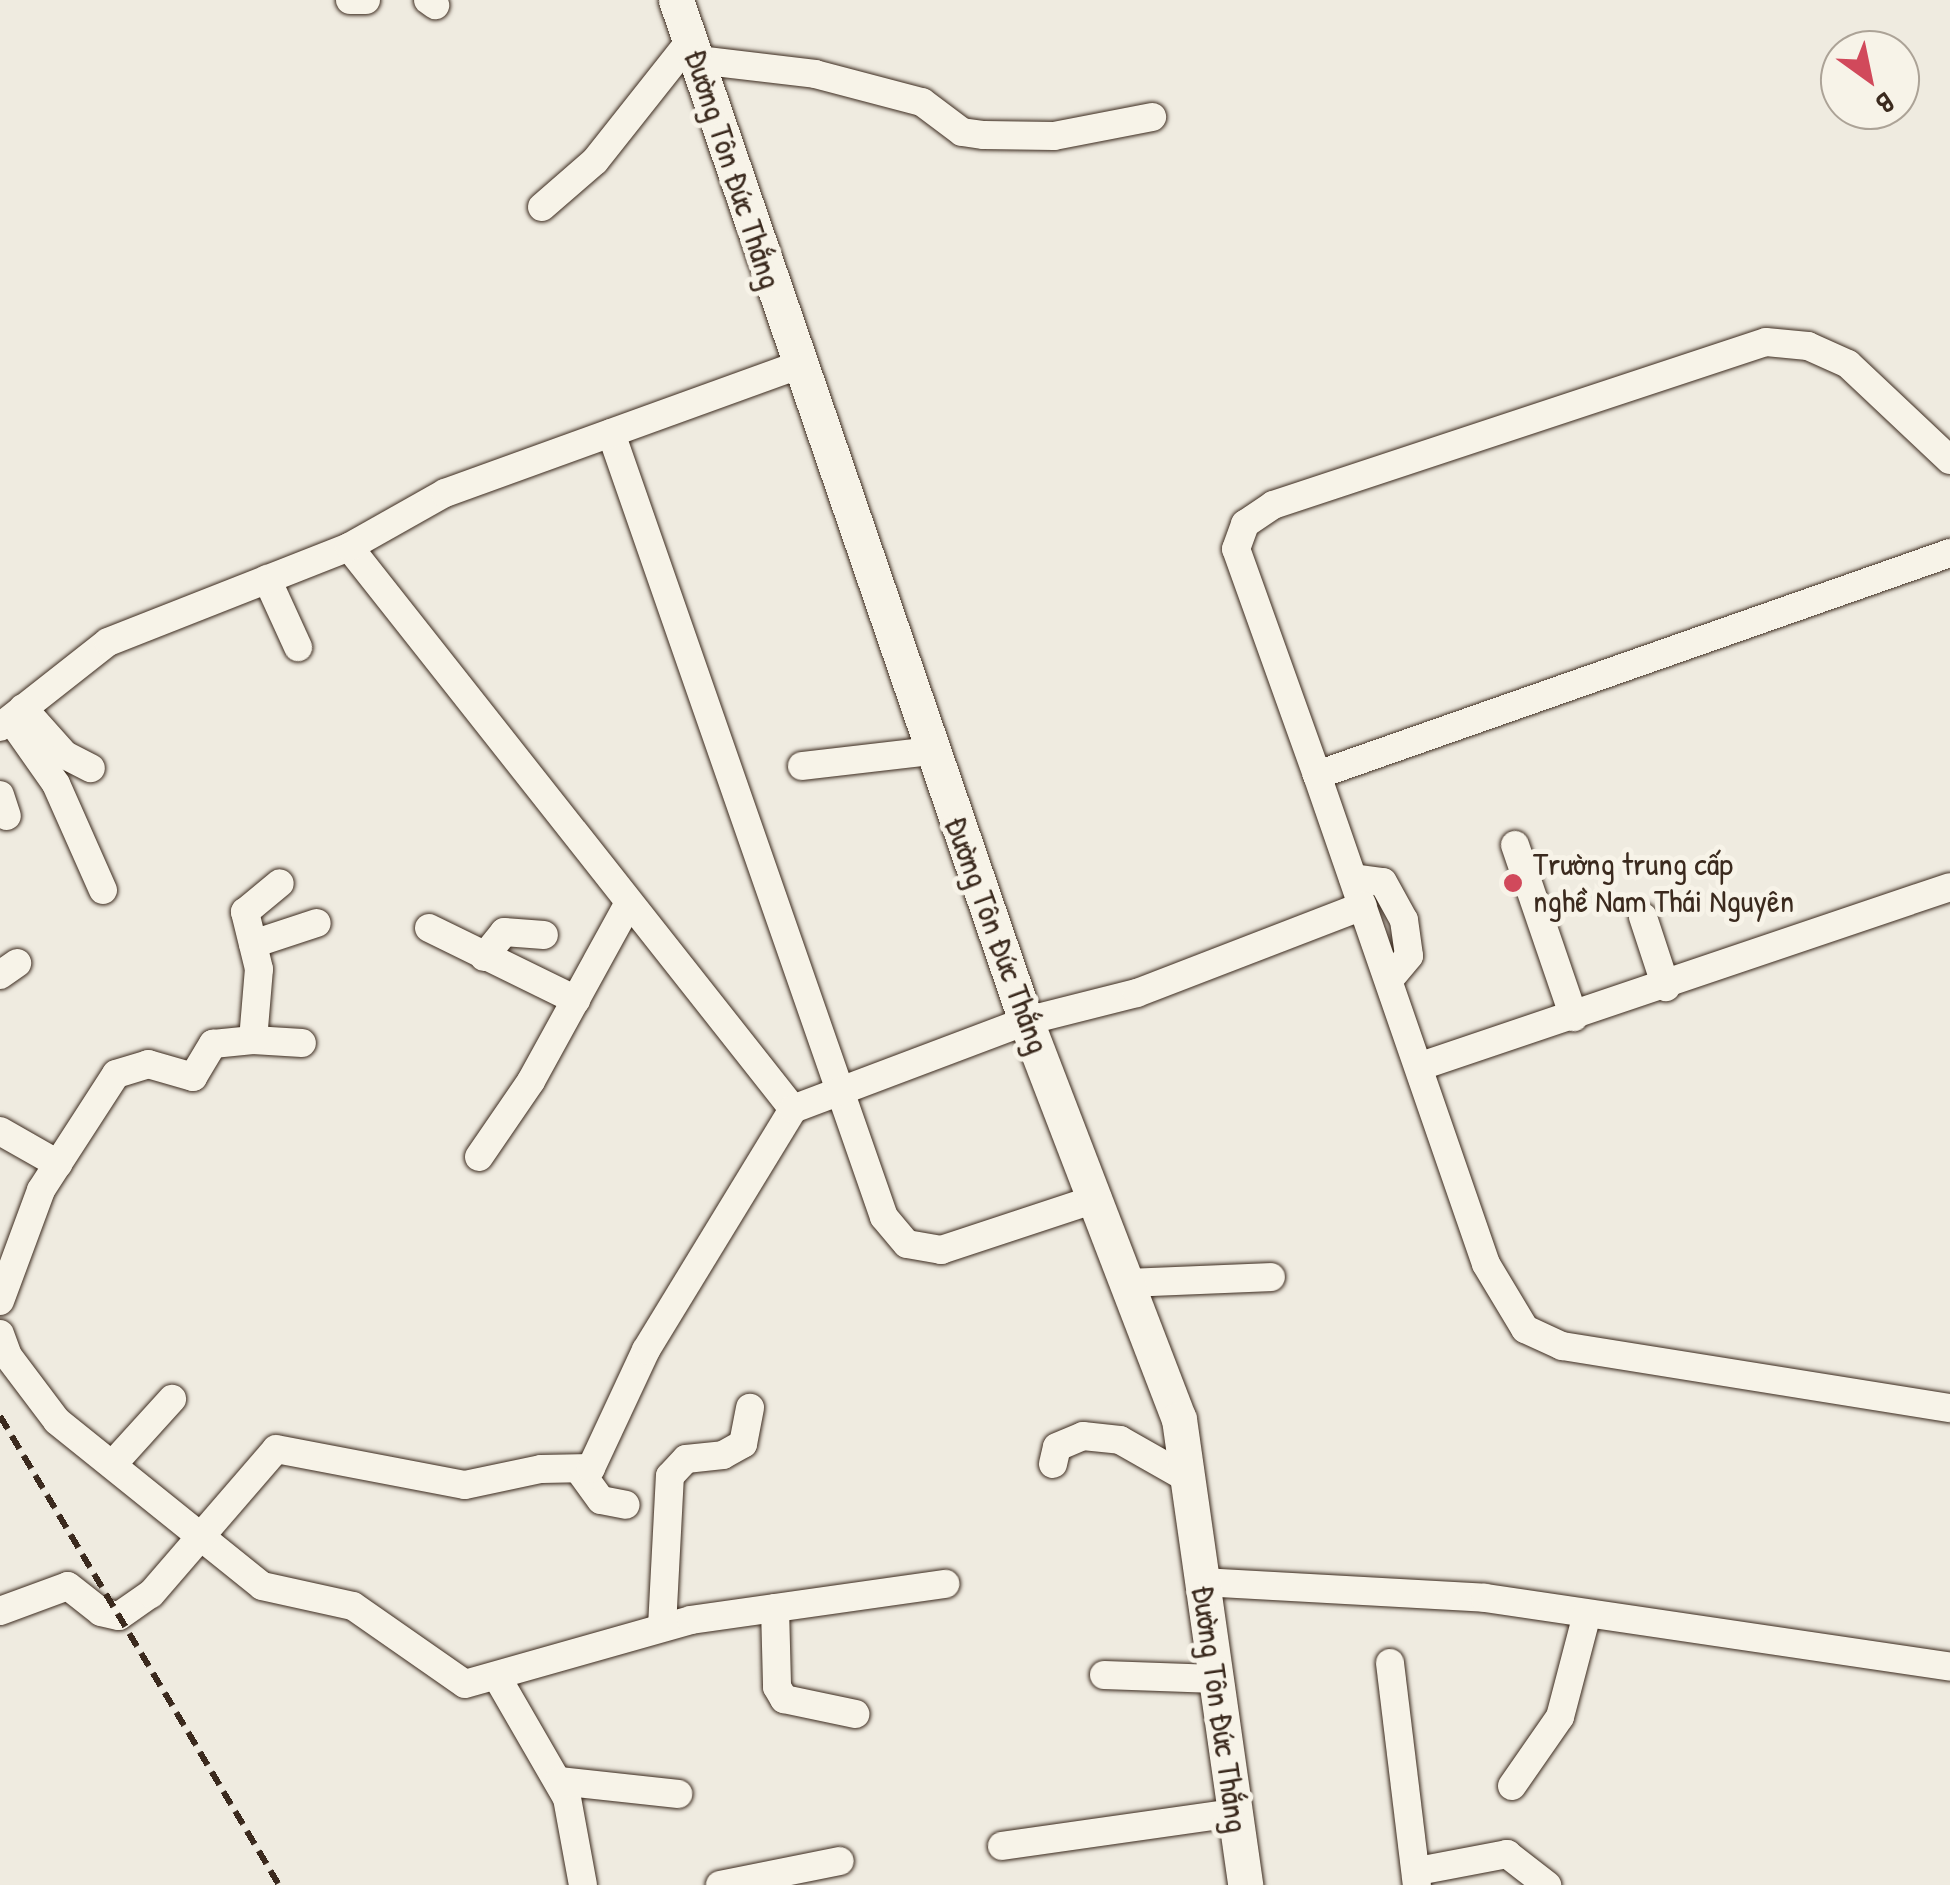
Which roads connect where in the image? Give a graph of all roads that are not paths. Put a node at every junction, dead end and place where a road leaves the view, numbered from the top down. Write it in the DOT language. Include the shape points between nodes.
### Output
graph roads {
  1 [pos="350,0"];
  2 [pos="366,0"];
  3 [pos="676,0"];
  4 [pos="694,50"];
  5 [pos="1152,117"];
  6 [pos="542,207"];
  7 [pos="798,365"];
  8 [pos="610,433"];
  9 [pos="1950,460"];
  10 [pos="350,547"];
  11 [pos="1950,552"];
  12 [pos="267,579"];
  13 [pos="298,647"];
  14 [pos="11,718"];
  15 [pos="932,751"];
  16 [pos="802,766"];
  17 [pos="90,768"];
  18 [pos="1317,776"];
  19 [pos="1515,845"];
  20 [pos="1353,878"];
  21 [pos="280,883"];
  22 [pos="1950,888"];
  23 [pos="103,890"];
  24 [pos="628,903"];
  25 [pos="1363,906"];
  26 [pos="1643,917"];
  27 [pos="317,924"];
  28 [pos="429,928"];
  29 [pos="544,935"];
  30 [pos="253,944"];
  31 [pos="484,957"];
  32 [pos="1390,980"];
  33 [pos="1666,986"];
  34 [pos="576,1000"];
  35 [pos="1574,1016"];
  36 [pos="1026,1021"];
  37 [pos="253,1040"];
  38 [pos="302,1043"];
  39 [pos="1420,1066"];
  40 [pos="838,1092"];
  41 [pos="793,1109"];
  42 [pos="0,1132"];
  43 [pos="479,1157"];
  44 [pos="58,1164"];
  45 [pos="1098,1198"];
  46 [pos="1271,1277"];
  47 [pos="1129,1283"];
  48 [pos="0,1301"];
  49 [pos="0,1334"];
  50 [pos="172,1399"];
  51 [pos="750,1408"];
  52 [pos="1950,1408"];
  53 [pos="113,1464"];
  54 [pos="1053,1464"];
  55 [pos="578,1470"];
  56 [pos="1187,1478"];
  57 [pos="626,1504"];
  58 [pos="204,1536"];
  59 [pos="1202,1582"];
  60 [pos="945,1584"];
  61 [pos="774,1608"];
  62 [pos="0,1611"];
  63 [pos="1587,1614"];
  64 [pos="662,1626"];
  65 [pos="1390,1663"];
  66 [pos="1950,1667"];
  67 [pos="1104,1675"];
  68 [pos="497,1678"];
  69 [pos="1216,1679"];
  70 [pos="855,1714"];
  71 [pos="559,1781"];
  72 [pos="1512,1786"];
  73 [pos="678,1794"];
  74 [pos="1234,1813"];
  75 [pos="1002,1846"];
  76 [pos="840,1861"];
  77 [pos="1418,1878"];
  78 [pos="583,1885"];
  79 [pos="720,1885"];
  80 [pos="1245,1885"];
  81 [pos="1546,1885"];
  1 -- 2 [label="street"];
  3 -- 4 [label="main road, Đường Tôn Đức Thắng"];
  4 -- 5 [label="street" via="922,102 962,132 1054,136"];
  4 -- 6 [label="street" via="595,160"];
  4 -- 7 [label="main road, Đường Tôn Đức Thắng"];
  7 -- 8 [label="street"];
  7 -- 15 [label="main road, Đường Tôn Đức Thắng"];
  8 -- 10 [label="street" via="445,493"];
  8 -- 40 [label="street"];
  9 -- 18 [label="street" via="1848,364 1808,346 1766,342 1273,505 1246,524 1236,548"];
  10 -- 12 [label="street"];
  10 -- 24 [label="street"];
  11 -- 18 [label="street"];
  12 -- 13 [label="street"];
  12 -- 14 [label="street" via="108,642"];
  14 -- 17 [label="street"];
  14 -- 23 [label="street" via="56,784"];
  15 -- 16 [label="street"];
  15 -- 36 [label="main road, Đường Tôn Đức Thắng"];
  18 -- 20 [label="street"];
  19 -- 35 [label="street"];
  20 -- 25 [label="street"];
  20 -- 32 [label="street" via="1382,882 1404,920 1409,956"];
  21 -- 30 [label="street" via="245,912"];
  22 -- 33 [label="street"];
  24 -- 34 [label="street"];
  24 -- 41 [label="street"];
  25 -- 32 [label="street"];
  25 -- 36 [label="street" via="1137,992"];
  26 -- 33 [label="street"];
  27 -- 30 [label="street"];
  28 -- 31 [label="street"];
  29 -- 31 [label="street" via="504,932"];
  30 -- 37 [label="street" via="260,969"];
  31 -- 34 [label="street"];
  32 -- 39 [label="street"];
  33 -- 35 [label="street"];
  34 -- 43 [label="street"];
  35 -- 39 [label="street"];
  36 -- 40 [label="street"];
  36 -- 45 [label="main road, Đường Tôn Đức Thắng"];
  37 -- 38 [label="street"];
  37 -- 44 [label="street" via="213,1044 194,1077 148,1064 116,1074"];
  39 -- 52 [label="street" via="1486,1264 1525,1329 1562,1346"];
  40 -- 41 [label="street"];
  40 -- 45 [label="street" via="884,1217 921,1250 941,1250"];
  41 -- 55 [label="street" via="646,1350 598,1460"];
  42 -- 44 [label="street"];
  44 -- 48 [label="street" via="40,1190"];
  45 -- 47 [label="main road, Đường Tôn Đức Thắng"];
  46 -- 47 [label="street"];
  47 -- 56 [label="main road, Đường Tôn Đức Thắng" via="1178,1419"];
  49 -- 53 [label="street" via="40,1404"];
  50 -- 53 [label="street"];
  51 -- 64 [label="street" via="743,1444 723,1455 686,1458 670,1476"];
  53 -- 58 [label="street"];
  54 -- 56 [label="street" via="1058,1446 1083,1436 1120,1440"];
  55 -- 57 [label="street" via="601,1500"];
  55 -- 58 [label="street" via="547,1468 465,1485 288,1446 267,1456"];
  56 -- 59 [label="main road, Đường Tôn Đức Thắng"];
  58 -- 62 [label="street" via="151,1594 119,1616 101,1612 68,1586"];
  58 -- 68 [label="street" via="262,1586 353,1606 455,1680"];
  59 -- 63 [label="street" via="1432,1593"];
  59 -- 69 [label="main road, Đường Tôn Đức Thắng"];
  60 -- 61 [label="street"];
  61 -- 64 [label="street"];
  61 -- 70 [label="street" via="777,1687 784,1699"];
  63 -- 66 [label="street"];
  63 -- 72 [label="street" via="1543,1747"];
  64 -- 68 [label="street"];
  65 -- 77 [label="street"];
  67 -- 69 [label="street"];
  68 -- 71 [label="street"];
  69 -- 74 [label="main road, Đường Tôn Đức Thắng"];
  71 -- 73 [label="street"];
  71 -- 78 [label="street"];
  74 -- 75 [label="street"];
  74 -- 80 [label="main road, Đường Tôn Đức Thắng"];
  76 -- 79 [label="street"];
  77 -- 81 [label="street" via="1507,1854"];
}
